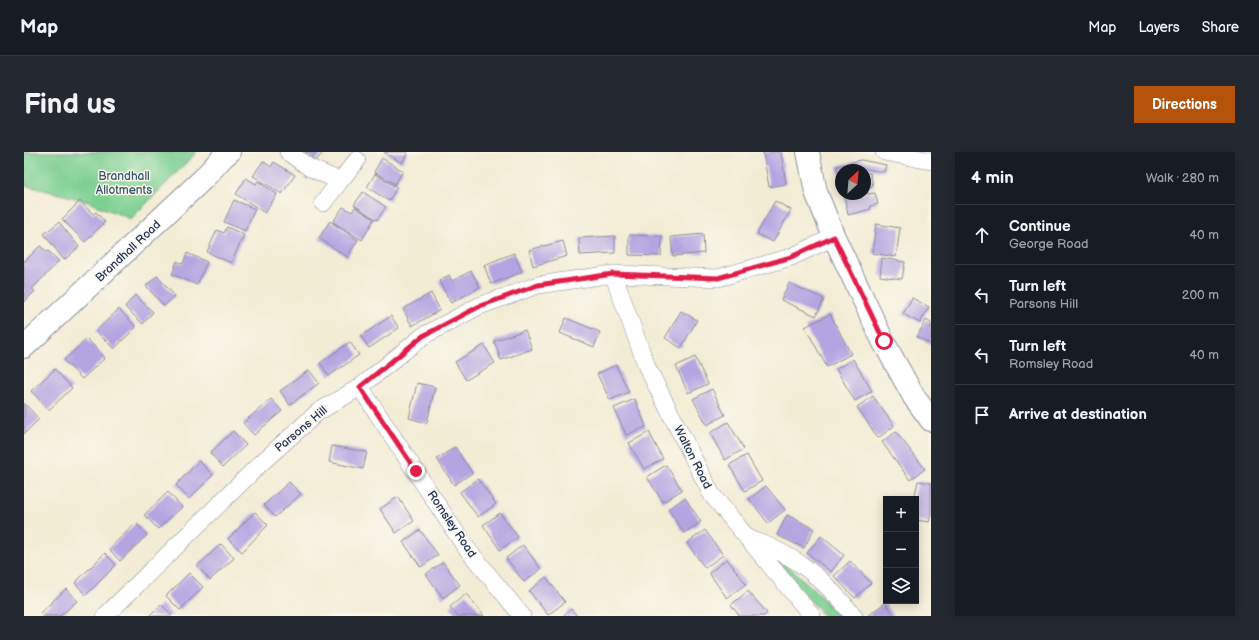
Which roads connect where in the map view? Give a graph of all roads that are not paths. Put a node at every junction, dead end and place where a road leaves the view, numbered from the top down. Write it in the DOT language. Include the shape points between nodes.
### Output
graph roads {
  1 [pos="230,152"];
  2 [pos="288,152"];
  3 [pos="884,152"];
  4 [pos="812,153"];
  5 [pos="357,160"];
  6 [pos="931,161"];
  7 [pos="340,181"];
  8 [pos="323,203"];
  9 [pos="834,237"];
  10 [pos="613,274"];
  11 [pos="24,347"];
  12 [pos="360,387"];
  13 [pos="931,420"];
  14 [pos="748,538"];
  15 [pos="104,616"];
  16 [pos="522,616"];
  17 [pos="812,616"];
  18 [pos="854,616"];
  1 -- 11 [label="street, Brandhall Road"];
  2 -- 7 [label="street" via="310,168"];
  3 -- 6 [label="street"];
  4 -- 9 [label="street" via="816,192"];
  5 -- 7 [label="street"];
  7 -- 8 [label="street"];
  9 -- 10 [label="street, Parsons Hill" via="791,257 718,278"];
  9 -- 13 [label="street" via="884,341 914,397"];
  10 -- 12 [label="street, Parsons Hill" via="538,285 480,306 423,336"];
  10 -- 14 [label="street, Walton Road" via="647,366 712,495"];
  12 -- 15 [label="street, Parsons Hill" via="318,412 270,454"];
  12 -- 16 [label="street, Romsley Road" via="464,545"];
  14 -- 17 [label="street, Walton Road"];
  14 -- 18 [label="street" via="808,568"];
}
